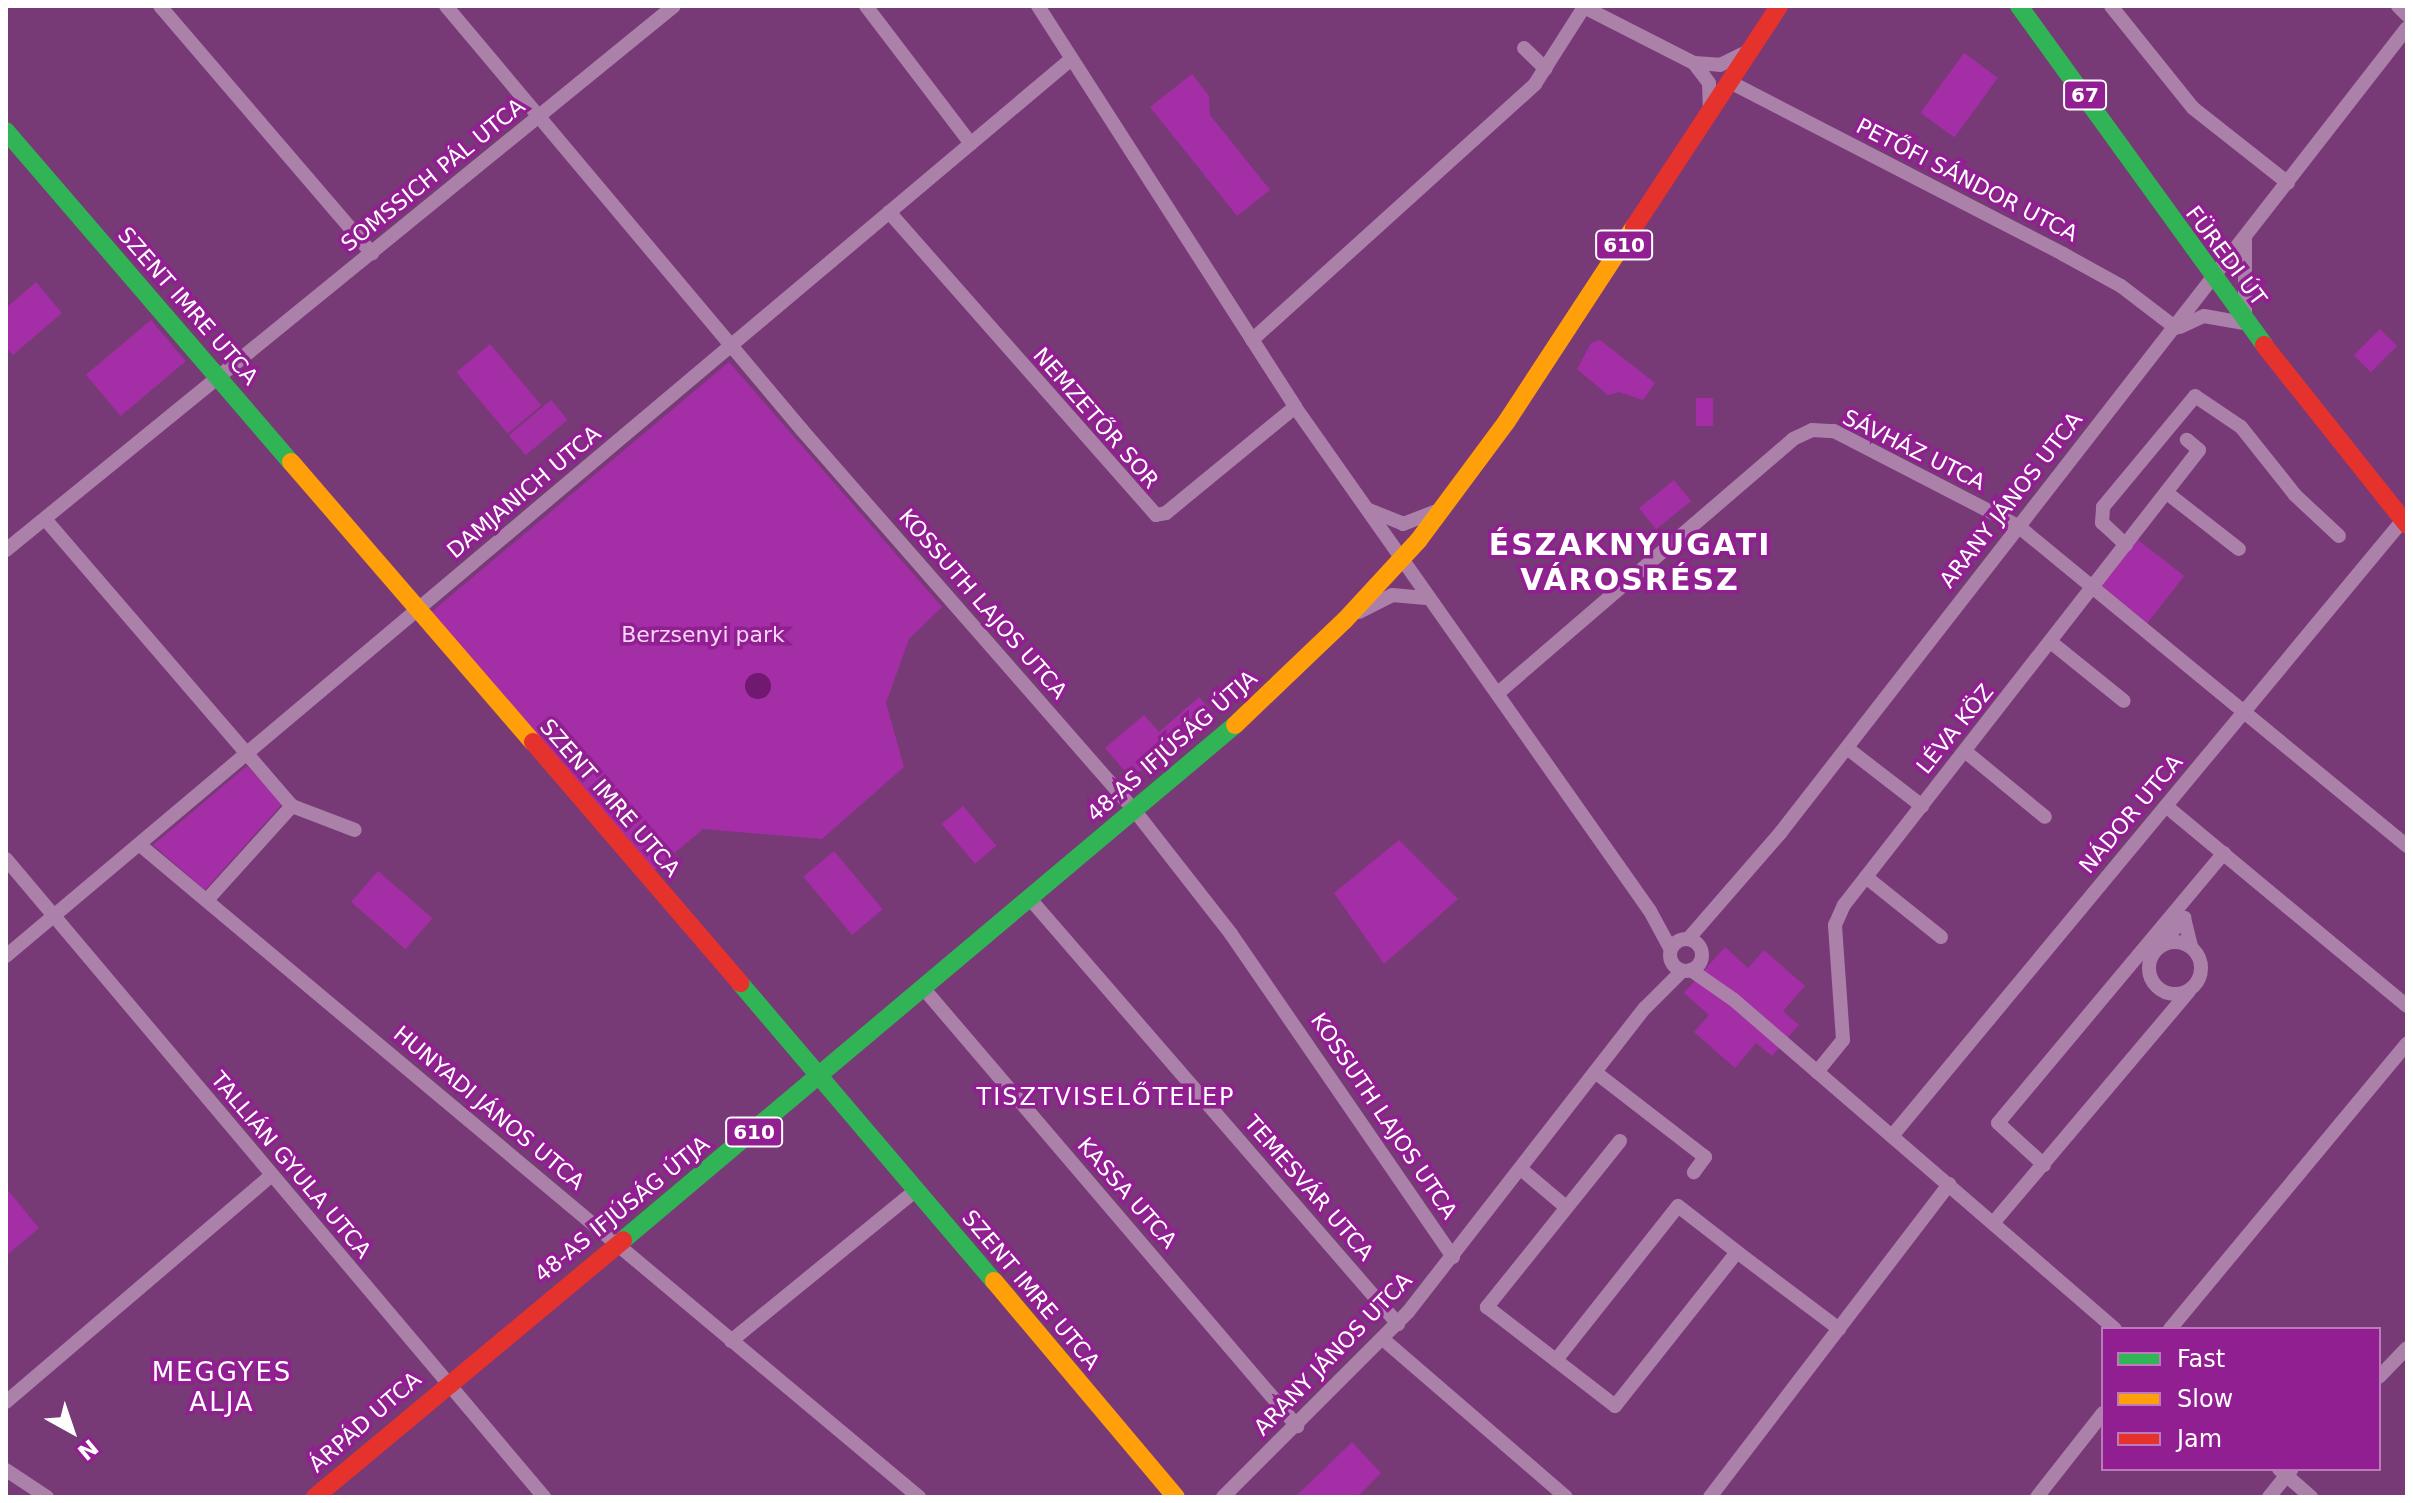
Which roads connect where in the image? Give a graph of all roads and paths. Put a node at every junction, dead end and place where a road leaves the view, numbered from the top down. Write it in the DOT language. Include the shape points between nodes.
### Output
graph roads {
  1 [pos="160,6"];
  2 [pos="446,6"];
  3 [pos="674,6"];
  4 [pos="866,6"];
  5 [pos="1038,6"];
  6 [pos="1779,6"];
  7 [pos="2019,6"];
  8 [pos="2111,6"];
  9 [pos="2398,6"];
  10 [pos="1583,7"];
  11 [pos="2407,15"];
  12 [pos="2407,28"];
  13 [pos="1524,48"];
  14 [pos="1751,50"];
  15 [pos="1070,60"];
  16 [pos="1694,63"];
  17 [pos="1546,69"];
  18 [pos="1730,82"];
  19 [pos="540,116"];
  20 [pos="1708,117"];
  21 [pos="6,131"];
  22 [pos="971,144"];
  23 [pos="2288,183"];
  24 [pos="889,212"];
  25 [pos="2245,239"];
  26 [pos="372,253"];
  27 [pos="2213,280"];
  28 [pos="2247,324"];
  29 [pos="2176,328"];
  30 [pos="1252,340"];
  31 [pos="731,345"];
  32 [pos="218,377"];
  33 [pos="1295,407"];
  34 [pos="2187,440"];
  35 [pos="2167,493"];
  36 [pos="1447,505"];
  37 [pos="1366,508"];
  38 [pos="45,519"];
  39 [pos="2405,522"];
  40 [pos="2018,526"];
  41 [pos="2339,536"];
  42 [pos="2126,545"];
  43 [pos="2239,549"];
  44 [pos="6,550"];
  45 [pos="1401,560"];
  46 [pos="2096,585"];
  47 [pos="1430,598"];
  48 [pos="416,613"];
  49 [pos="1345,620"];
  50 [pos="2052,643"];
  51 [pos="1498,693"];
  52 [pos="2124,701"];
  53 [pos="2246,710"];
  54 [pos="1847,748"];
  55 [pos="1966,752"];
  56 [pos="247,755"];
  57 [pos="292,806"];
  58 [pos="1922,806"];
  59 [pos="2166,806"];
  60 [pos="1135,811"];
  61 [pos="2045,817"];
  62 [pos="355,830"];
  63 [pos="140,845"];
  64 [pos="2407,846"];
  65 [pos="2224,853"];
  66 [pos="6,859"];
  67 [pos="1866,877"];
  68 [pos="207,900"];
  69 [pos="1031,900"];
  70 [pos="2180,911"];
  71 [pos="54,916"];
  72 [pos="1941,937"];
  73 [pos="2191,947"];
  74 [pos="2155,951"];
  75 [pos="1686,955"];
  76 [pos="6,956"];
  77 [pos="2135,966"];
  78 [pos="2152,980"];
  79 [pos="924,989"];
  80 [pos="2189,991"];
  81 [pos="2164,992"];
  82 [pos="2407,1006"];
  83 [pos="2172,1013"];
  84 [pos="2407,1044"];
  85 [pos="1595,1072"];
  86 [pos="1817,1072"];
  87 [pos="821,1076"];
  88 [pos="1892,1136"];
  89 [pos="1620,1141"];
  90 [pos="2044,1165"];
  91 [pos="1521,1169"];
  92 [pos="1694,1172"];
  93 [pos="271,1176"];
  94 [pos="1949,1184"];
  95 [pos="915,1191"];
  96 [pos="1566,1207"];
  97 [pos="1994,1222"];
  98 [pos="617,1245"];
  99 [pos="1737,1252"];
  100 [pos="1453,1257"];
  101 [pos="1398,1324"];
  102 [pos="2113,1327"];
  103 [pos="2172,1327"];
  104 [pos="1839,1329"];
  105 [pos="1384,1340"];
  106 [pos="731,1341"];
  107 [pos="2407,1348"];
  108 [pos="1556,1360"];
  109 [pos="2381,1375"];
  110 [pos="446,1384"];
  111 [pos="6,1402"];
  112 [pos="2101,1416"];
  113 [pos="1297,1426"];
  114 [pos="6,1470"];
  115 [pos="2286,1471"];
  116 [pos="47,1497"];
  117 [pos="315,1497"];
  118 [pos="544,1497"];
  119 [pos="919,1497"];
  120 [pos="1176,1497"];
  121 [pos="1223,1497"];
  122 [pos="1566,1497"];
  123 [pos="1710,1497"];
  124 [pos="2037,1497"];
  125 [pos="2269,1497"];
  126 [pos="2311,1497"];
  1 -- 26 [label="street"];
  2 -- 19 [label="street, KOSSUTH LAJOS UTCA"];
  3 -- 19 [label="street, SOMSSICH PÁL UTCA"];
  4 -- 22 [label="street"];
  5 -- 15 [label="street"];
  6 -- 14 [label="main road, 48-AS IFJÚSÁG ÚTJA / 610"];
  7 -- 27 [label="main road, FÜREDI ÚT / 67"];
  8 -- 23 [label="street" via="2193,108"];
  9 -- 11 [label="street"];
  10 -- 16 [label="street"];
  10 -- 17 [label="street"];
  12 -- 23 [label="street, ARANY JÁNOS UTCA"];
  13 -- 17 [label="street"];
  14 -- 16 [label="street" via="1720,65"];
  14 -- 18 [label="main road, 48-AS IFJÚSÁG ÚTJA / 610"];
  15 -- 22 [label="street, DAMJANICH UTCA"];
  15 -- 30 [label="street"];
  16 -- 20 [label="street" via="1709,83"];
  17 -- 30 [label="street"];
  18 -- 20 [label="main road, 48-AS IFJÚSÁG ÚTJA / 610"];
  18 -- 29 [label="street, PETŐFI SÁNDOR UTCA" via="2075,260 2121,286"];
  19 -- 26 [label="street, SOMSSICH PÁL UTCA"];
  19 -- 31 [label="street, KOSSUTH LAJOS UTCA"];
  20 -- 36 [label="main road, 48-AS IFJÚSÁG ÚTJA / 610"];
  21 -- 32 [label="main road, SZENT IMRE UTCA"];
  22 -- 24 [label="street, DAMJANICH UTCA"];
  23 -- 25 [label="street, ARANY JÁNOS UTCA"];
  24 -- 31 [label="street, DAMJANICH UTCA"];
  24 -- 33 [label="street, NEMZETŐR SOR" via="1156,515 1166,513"];
  25 -- 27 [label="street, ARANY JÁNOS UTCA"];
  25 -- 28 [label="street" via="2241,296"];
  26 -- 32 [label="street, SOMSSICH PÁL UTCA"];
  27 -- 28 [label="main road, FÜREDI ÚT / 67"];
  27 -- 29 [label="street, ARANY JÁNOS UTCA"];
  28 -- 29 [label="street" via="2204,316"];
  28 -- 39 [label="main road, FÜREDI ÚT / 67"];
  29 -- 40 [label="street, ARANY JÁNOS UTCA"];
  30 -- 33 [label="street"];
  31 -- 48 [label="street, DAMJANICH UTCA"];
  31 -- 60 [label="street, KOSSUTH LAJOS UTCA"];
  32 -- 38 [label="street, SOMSSICH PÁL UTCA"];
  32 -- 48 [label="main road, SZENT IMRE UTCA"];
  33 -- 37 [label="street"];
  34 -- 35 [label="street, LÉVA KÖZ" via="2199,450"];
  35 -- 42 [label="street, LÉVA KÖZ"];
  35 -- 43 [label="street"];
  36 -- 37 [label="street" via="1403,524"];
  36 -- 45 [label="main road, 48-AS IFJÚSÁG ÚTJA / 610"];
  37 -- 45 [label="street"];
  38 -- 44 [label="street, SOMSSICH PÁL UTCA"];
  38 -- 56 [label="street"];
  39 -- 53 [label="street, NÁDOR UTCA"];
  40 -- 46 [label="street, SÁVHÁZ UTCA"];
  40 -- 51 [label="street, SÁVHÁZ UTCA" via="1834,431 1812,430 1793,439"];
  40 -- 54 [label="street, ARANY JÁNOS UTCA"];
  41 -- 42 [label="street" via="2295,495 2241,427 2195,396 2103,507 2102,523"];
  42 -- 46 [label="street, LÉVA KÖZ"];
  45 -- 47 [label="street"];
  45 -- 49 [label="main road, 48-AS IFJÚSÁG ÚTJA / 610"];
  46 -- 50 [label="street, LÉVA KÖZ"];
  46 -- 53 [label="street, SÁVHÁZ UTCA"];
  47 -- 49 [label="street" via="1392,595"];
  47 -- 51 [label="street"];
  48 -- 56 [label="street, DAMJANICH UTCA"];
  48 -- 87 [label="main road, SZENT IMRE UTCA"];
  49 -- 60 [label="main road, 48-AS IFJÚSÁG ÚTJA / 610" via="1251,711"];
  50 -- 52 [label="street"];
  50 -- 55 [label="street, LÉVA KÖZ"];
  51 -- 75 [label="street"];
  53 -- 59 [label="street, NÁDOR UTCA"];
  53 -- 64 [label="street, SÁVHÁZ UTCA"];
  54 -- 58 [label="street"];
  54 -- 75 [label="street, ARANY JÁNOS UTCA"];
  55 -- 58 [label="street, LÉVA KÖZ"];
  55 -- 61 [label="street"];
  56 -- 57 [label="street"];
  56 -- 63 [label="street, DAMJANICH UTCA"];
  57 -- 62 [label="street"];
  57 -- 68 [label="street"];
  58 -- 67 [label="street, LÉVA KÖZ"];
  59 -- 65 [label="street"];
  59 -- 88 [label="street, NÁDOR UTCA"];
  60 -- 69 [label="main road, 48-AS IFJÚSÁG ÚTJA / 610"];
  60 -- 100 [label="street, KOSSUTH LAJOS UTCA" via="1231,934"];
  63 -- 68 [label="street, HUNYADI JÁNOS UTCA"];
  63 -- 71 [label="street, DAMJANICH UTCA"];
  65 -- 70 [label="street"];
  65 -- 82 [label="street"];
  66 -- 71 [label="street, TALLIÁN GYULA UTCA"];
  67 -- 72 [label="street"];
  67 -- 86 [label="street, LÉVA KÖZ" via="1835,925 1843,1040"];
  68 -- 98 [label="street, HUNYADI JÁNOS UTCA"];
  69 -- 79 [label="main road, 48-AS IFJÚSÁG ÚTJA / 610"];
  69 -- 101 [label="street, TEMESVÁR UTCA"];
  70 -- 73 [label="street"];
  70 -- 74 [label="street"];
  70 -- 77 [label="street"];
  71 -- 76 [label="street, DAMJANICH UTCA"];
  71 -- 93 [label="street, TALLIÁN GYULA UTCA"];
  73 -- 74 [label="street" via="2174,941"];
  73 -- 80 [label="street" via="2201,970"];
  74 -- 77 [label="street"];
  74 -- 78 [label="street"];
  75 -- 85 [label="street, ARANY JÁNOS UTCA"];
  75 -- 86 [label="street"];
  77 -- 78 [label="street"];
  77 -- 90 [label="street" via="1998,1123"];
  78 -- 81 [label="street"];
  79 -- 87 [label="main road, 48-AS IFJÚSÁG ÚTJA / 610"];
  79 -- 113 [label="street, KASSA UTCA"];
  80 -- 81 [label="street"];
  80 -- 83 [label="street"];
  81 -- 83 [label="street"];
  83 -- 90 [label="street"];
  84 -- 103 [label="street"];
  85 -- 91 [label="street, ARANY JÁNOS UTCA"];
  85 -- 92 [label="street" via="1705,1157"];
  86 -- 88 [label="street"];
  87 -- 95 [label="main road, SZENT IMRE UTCA"];
  87 -- 98 [label="main road, 48-AS IFJÚSÁG ÚTJA / 610"];
  88 -- 94 [label="street"];
  89 -- 96 [label="street"];
  90 -- 97 [label="street"];
  91 -- 96 [label="street"];
  91 -- 100 [label="street, ARANY JÁNOS UTCA"];
  93 -- 110 [label="street, TALLIÁN GYULA UTCA"];
  93 -- 111 [label="street"];
  94 -- 97 [label="street"];
  94 -- 104 [label="street"];
  95 -- 106 [label="street"];
  95 -- 120 [label="main road, SZENT IMRE UTCA"];
  96 -- 108 [label="street" via="1487,1307"];
  97 -- 102 [label="street"];
  98 -- 106 [label="street, HUNYADI JÁNOS UTCA"];
  98 -- 110 [label="main road, 48-AS IFJÚSÁG ÚTJA / 610"];
  99 -- 104 [label="street"];
  99 -- 108 [label="street" via="1615,1406"];
  99 -- 108 [label="street" via="1678,1206"];
  100 -- 101 [label="street, ARANY JÁNOS UTCA"];
  101 -- 105 [label="street, ARANY JÁNOS UTCA"];
  104 -- 123 [label="street"];
  105 -- 113 [label="street, ARANY JÁNOS UTCA"];
  105 -- 122 [label="street"];
  106 -- 119 [label="street, HUNYADI JÁNOS UTCA"];
  107 -- 109 [label="street"];
  110 -- 117 [label="main road, ÁRPÁD UTCA / 610"];
  110 -- 118 [label="street, TALLIÁN GYULA UTCA"];
  112 -- 124 [label="street"];
  113 -- 121 [label="street, ARANY JÁNOS UTCA"];
  114 -- 116 [label="street"];
  115 -- 125 [label="street"];
  115 -- 126 [label="street"];
}
